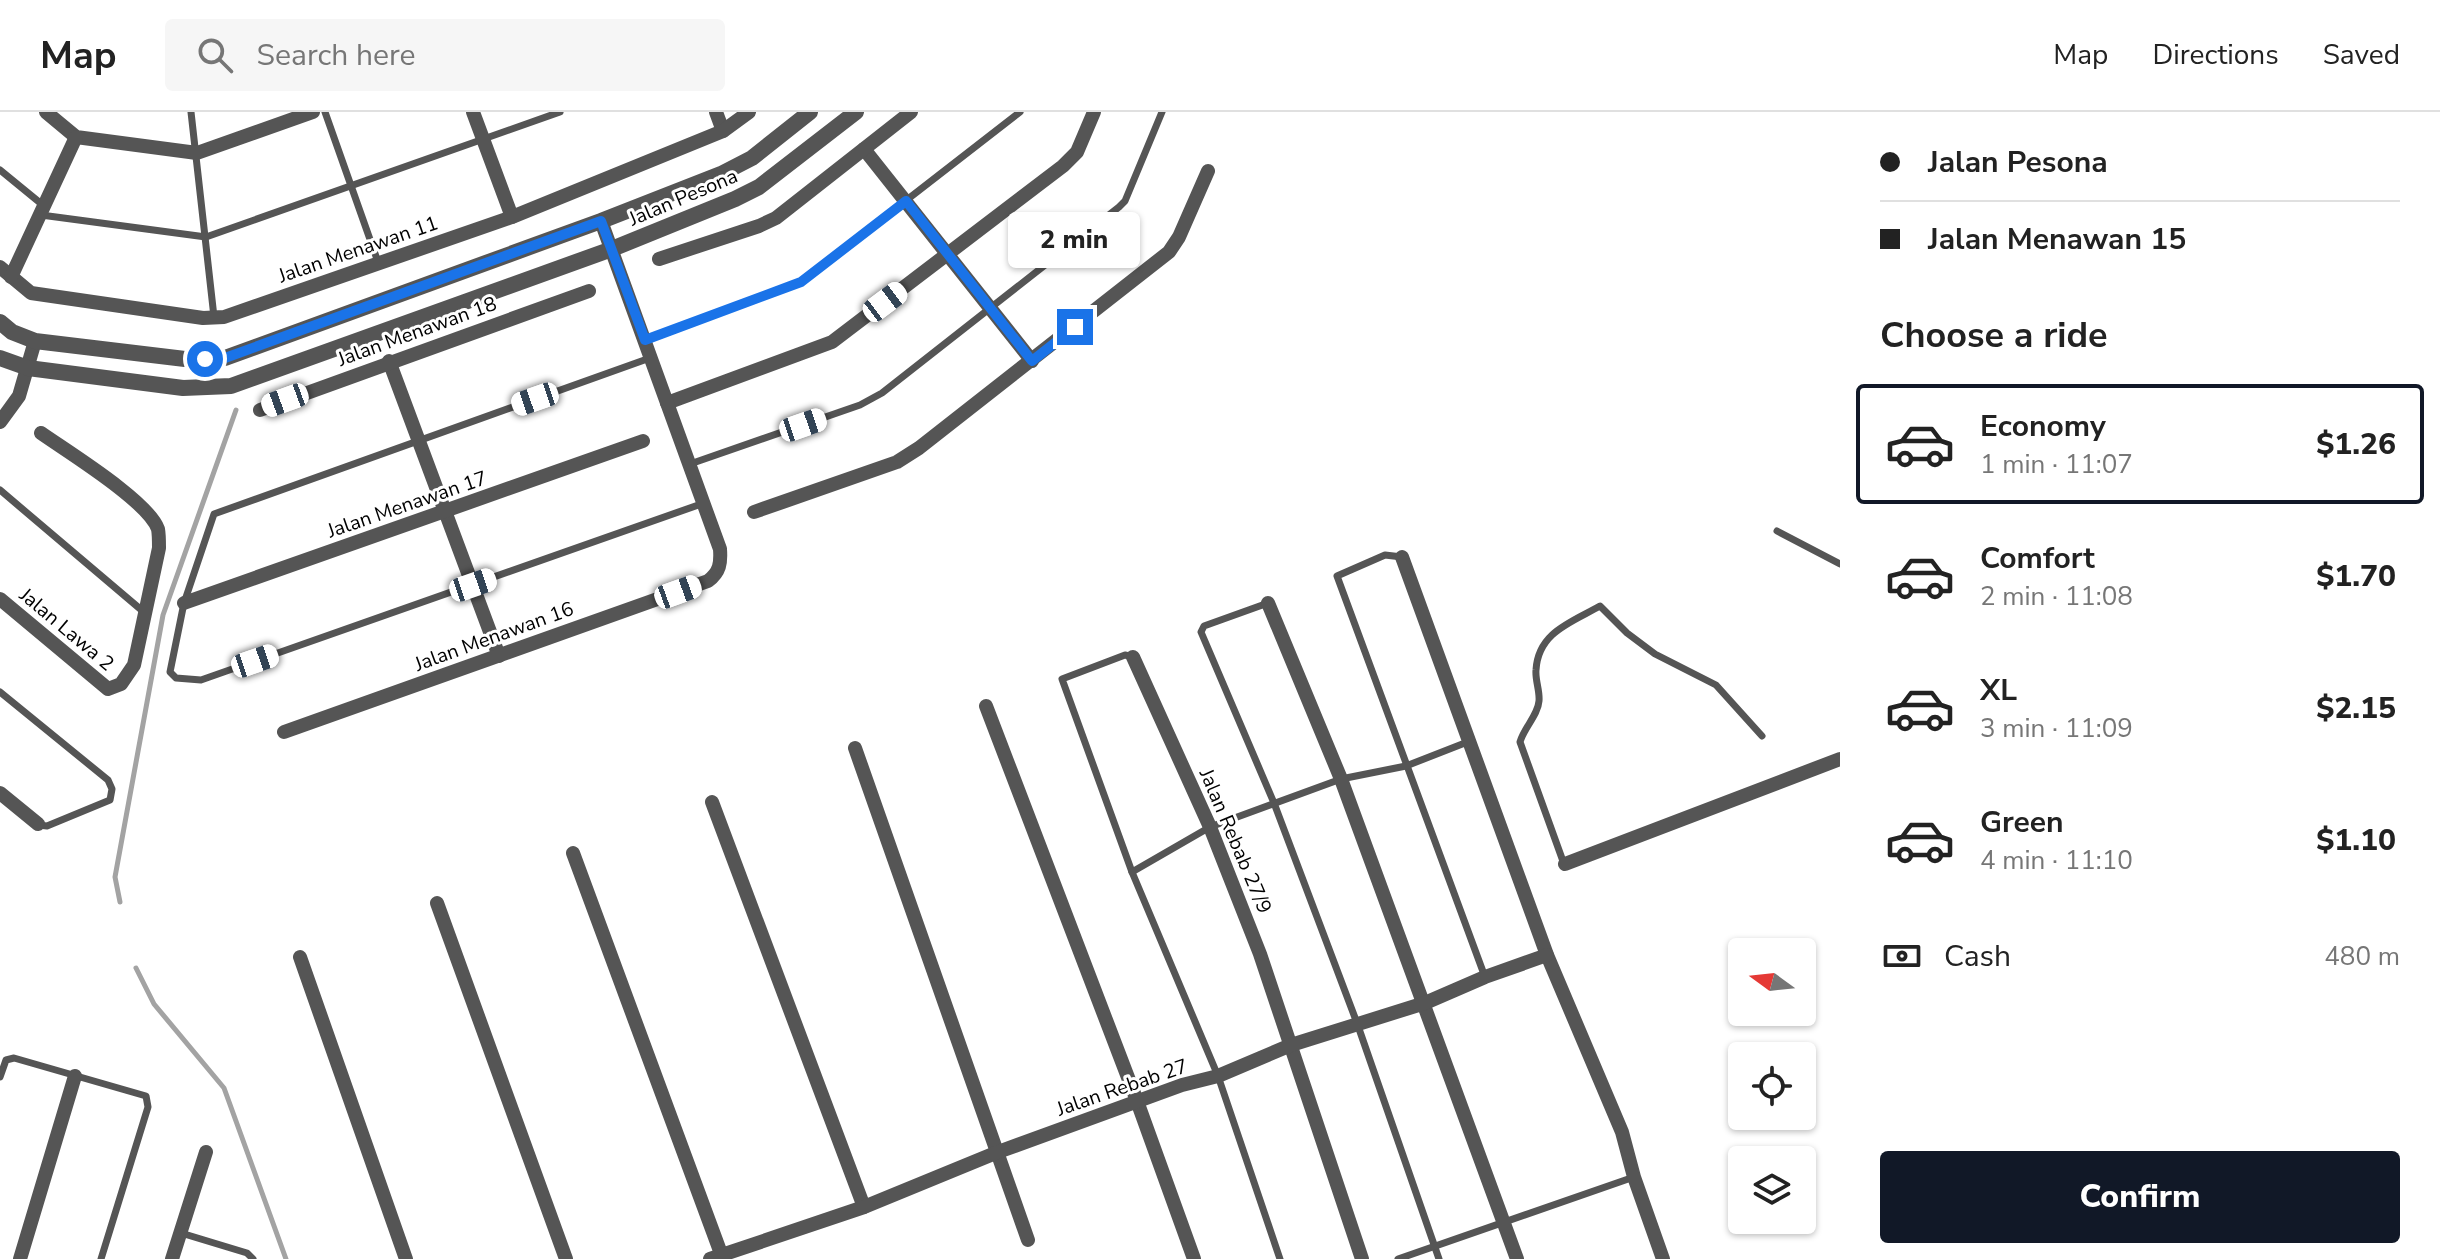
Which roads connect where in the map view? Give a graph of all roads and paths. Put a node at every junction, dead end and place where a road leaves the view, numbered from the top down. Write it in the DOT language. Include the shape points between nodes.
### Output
graph roads {
  1 [pos="46,112"];
  2 [pos="191,112"];
  3 [pos="313,112"];
  4 [pos="325,112"];
  5 [pos="473,112"];
  6 [pos="560,112"];
  7 [pos="716,112"];
  8 [pos="749,112"];
  9 [pos="810,112"];
  10 [pos="856,112"];
  11 [pos="911,112"];
  12 [pos="1020,112"];
  13 [pos="1094,112"];
  14 [pos="1162,112"];
  15 [pos="723,131"];
  16 [pos="76,137"];
  17 [pos="483,139"];
  18 [pos="864,149"];
  19 [pos="197,153"];
  20 [pos="0,170"];
  21 [pos="1208,171"];
  22 [pos="351,186"];
  23 [pos="906,201"];
  24 [pos="42,211"];
  25 [pos="512,217"];
  26 [pos="601,221"];
  27 [pos="206,237"];
  28 [pos="612,249"];
  29 [pos="949,254"];
  30 [pos="659,259"];
  31 [pos="378,262"];
  32 [pos="6,272"];
  33 [pos="589,291"];
  34 [pos="989,308"];
  35 [pos="214,319"];
  36 [pos="0,322"];
  37 [pos="645,340"];
  38 [pos="35,341"];
  39 [pos="0,358"];
  40 [pos="651,358"];
  41 [pos="389,361"];
  42 [pos="1032,361"];
  43 [pos="28,368"];
  44 [pos="667,403"];
  45 [pos="260,410"];
  46 [pos="0,422"];
  47 [pos="41,433"];
  48 [pos="418,439"];
  49 [pos="643,441"];
  50 [pos="690,464"];
  51 [pos="0,490"];
  52 [pos="704,503"];
  53 [pos="445,512"];
  54 [pos="754,512"];
  55 [pos="1777,531"];
  56 [pos="1402,557"];
  57 [pos="1840,564"];
  58 [pos="473,585"];
  59 [pos="0,599"];
  60 [pos="184,603"];
  61 [pos="1268,603"];
  62 [pos="145,613"];
  63 [pos="499,656"];
  64 [pos="1133,657"];
  65 [pos="0,692"];
  66 [pos="986,706"];
  67 [pos="284,732"];
  68 [pos="1762,736"];
  69 [pos="1470,741"];
  70 [pos="855,748"];
  71 [pos="1840,759"];
  72 [pos="1406,766"];
  73 [pos="1341,779"];
  74 [pos="0,793"];
  75 [pos="712,802"];
  76 [pos="1274,803"];
  77 [pos="38,824"];
  78 [pos="1210,827"];
  79 [pos="573,853"];
  80 [pos="1565,864"];
  81 [pos="1132,872"];
  82 [pos="437,903"];
  83 [pos="1547,955"];
  84 [pos="300,957"];
  85 [pos="1485,977"];
  86 [pos="1425,1003"];
  87 [pos="1357,1023"];
  88 [pos="1291,1045"];
  89 [pos="75,1076"];
  90 [pos="1218,1076"];
  91 [pos="0,1077"];
  92 [pos="1137,1101"];
  93 [pos="206,1152"];
  94 [pos="998,1152"];
  95 [pos="1634,1177"];
  96 [pos="864,1207"];
  97 [pos="1502,1222"];
  98 [pos="181,1233"];
  99 [pos="1028,1240"];
  100 [pos="1434,1246"];
  101 [pos="719,1258"];
  102 [pos="20,1259"];
  103 [pos="101,1259"];
  104 [pos="172,1259"];
  105 [pos="253,1259"];
  106 [pos="406,1259"];
  107 [pos="566,1259"];
  108 [pos="1194,1259"];
  109 [pos="1280,1259"];
  110 [pos="1362,1259"];
  111 [pos="1398,1259"];
  112 [pos="1439,1259"];
  113 [pos="1517,1259"];
  114 [pos="1663,1259"];
  1 -- 16 [label="street"];
  2 -- 19 [label="lane"];
  3 -- 19 [label="street"];
  4 -- 22 [label="lane"];
  5 -- 17 [label="street"];
  6 -- 17 [label="lane"];
  7 -- 15 [label="street"];
  8 -- 15 [label="street, Jalan Menawan 11"];
  9 -- 26 [label="street, Jalan Pesona" via="733,169"];
  10 -- 28 [label="street, Jalan Pesona" via="748,193"];
  11 -- 18 [label="street"];
  12 -- 23 [label="lane"];
  13 -- 29 [label="street" via="1071,159"];
  14 -- 34 [label="lane" via="1125,201"];
  15 -- 25 [label="street, Jalan Menawan 11"];
  16 -- 19 [label="street"];
  16 -- 24 [label="street"];
  17 -- 22 [label="lane"];
  17 -- 25 [label="street"];
  18 -- 23 [label="street"];
  18 -- 30 [label="street" via="768,222"];
  19 -- 27 [label="lane"];
  20 -- 24 [label="lane"];
  21 -- 42 [label="street" via="1169,252"];
  22 -- 27 [label="lane"];
  22 -- 31 [label="lane"];
  23 -- 29 [label="street"];
  23 -- 37 [label="lane" via="801,282"];
  24 -- 27 [label="lane"];
  24 -- 32 [label="street"];
  25 -- 31 [label="street, Jalan Menawan 11"];
  26 -- 28 [label="street"];
  26 -- 38 [label="street, Jalan Pesona" via="225,358 185,359"];
  27 -- 35 [label="lane"];
  28 -- 37 [label="street"];
  28 -- 43 [label="street, Jalan Pesona" via="231,386 183,388"];
  29 -- 34 [label="street"];
  29 -- 44 [label="street" via="832,342"];
  31 -- 35 [label="street, Jalan Menawan 11"];
  32 -- 35 [label="street, Jalan Menawan 11" via="31,293"];
  33 -- 41 [label="street, Jalan Menawan 18"];
  34 -- 42 [label="street"];
  34 -- 50 [label="lane" via="868,401"];
  36 -- 38 [label="street, Jalan Pesona"];
  37 -- 40 [label="street"];
  38 -- 43 [label="street"];
  39 -- 43 [label="street, Jalan Pesona"];
  40 -- 44 [label="street"];
  40 -- 48 [label="lane"];
  41 -- 45 [label="street, Jalan Menawan 18"];
  41 -- 48 [label="street"];
  42 -- 54 [label="street" via="897,462"];
  43 -- 46 [label="street" via="19,396"];
  44 -- 50 [label="street"];
  47 -- 62 [label="street" via="128,495 157,528 159,548"];
  48 -- 53 [label="street"];
  48 -- 60 [label="lane" via="214,514"];
  49 -- 53 [label="street, Jalan Menawan 17"];
  50 -- 52 [label="street"];
  51 -- 62 [label="lane"];
  52 -- 58 [label="lane"];
  52 -- 63 [label="street, Jalan Menawan 16" via="720,549 717,575"];
  53 -- 58 [label="street"];
  53 -- 60 [label="street, Jalan Menawan 17"];
  55 -- 57 [label="lane"];
  56 -- 69 [label="street"];
  56 -- 72 [label="lane" via="1385,555 1337,576"];
  58 -- 60 [label="lane" via="201,680 176,678 170,672"];
  58 -- 63 [label="street"];
  59 -- 62 [label="street, Jalan Lawa 2" via="108,689 121,684 134,665"];
  61 -- 73 [label="street"];
  61 -- 76 [label="lane" via="1204,626 1201,632"];
  63 -- 67 [label="street, Jalan Menawan 16"];
  64 -- 78 [label="street, Jalan Rebab 27/9"];
  64 -- 81 [label="lane" via="1125,655 1062,679"];
  65 -- 77 [label="lane" via="108,780 112,789 110,800 47,826"];
  66 -- 92 [label="street"];
  68 -- 80 [label="lane" via="1716,685 1655,654 1600,606 1550,633 1536,668 1539,702 1524,728 1521,748"];
  69 -- 72 [label="lane"];
  69 -- 83 [label="street"];
  70 -- 94 [label="street"];
  71 -- 80 [label="street"];
  72 -- 73 [label="lane"];
  72 -- 85 [label="lane"];
  73 -- 76 [label="lane"];
  73 -- 86 [label="street"];
  74 -- 77 [label="street"];
  75 -- 96 [label="street"];
  76 -- 78 [label="lane"];
  76 -- 87 [label="lane"];
  78 -- 81 [label="lane"];
  78 -- 88 [label="street, Jalan Rebab 27/9"];
  79 -- 101 [label="street"];
  81 -- 90 [label="lane"];
  82 -- 107 [label="street"];
  83 -- 85 [label="street, Jalan Rebab 27"];
  83 -- 95 [label="street" via="1622,1132"];
  84 -- 106 [label="street"];
  85 -- 86 [label="street, Jalan Rebab 27"];
  86 -- 87 [label="street, Jalan Rebab 27"];
  86 -- 97 [label="street"];
  87 -- 88 [label="street, Jalan Rebab 27"];
  87 -- 100 [label="lane"];
  88 -- 90 [label="street, Jalan Rebab 27"];
  88 -- 110 [label="street, Jalan Rebab 27/9"];
  89 -- 91 [label="lane" via="14,1058 6,1060"];
  89 -- 102 [label="street"];
  89 -- 103 [label="lane" via="135,1091 146,1096 148,1107"];
  90 -- 92 [label="street, Jalan Rebab 27"];
  90 -- 109 [label="lane"];
  92 -- 94 [label="street, Jalan Rebab 27"];
  92 -- 108 [label="street"];
  93 -- 98 [label="street"];
  94 -- 96 [label="street, Jalan Rebab 27"];
  94 -- 99 [label="street"];
  95 -- 97 [label="lane"];
  95 -- 114 [label="street"];
  96 -- 101 [label="street, Jalan Rebab 27"];
  97 -- 100 [label="lane"];
  97 -- 113 [label="street"];
  98 -- 104 [label="street"];
  98 -- 105 [label="lane"];
  100 -- 111 [label="lane"];
  100 -- 112 [label="lane"];
}
